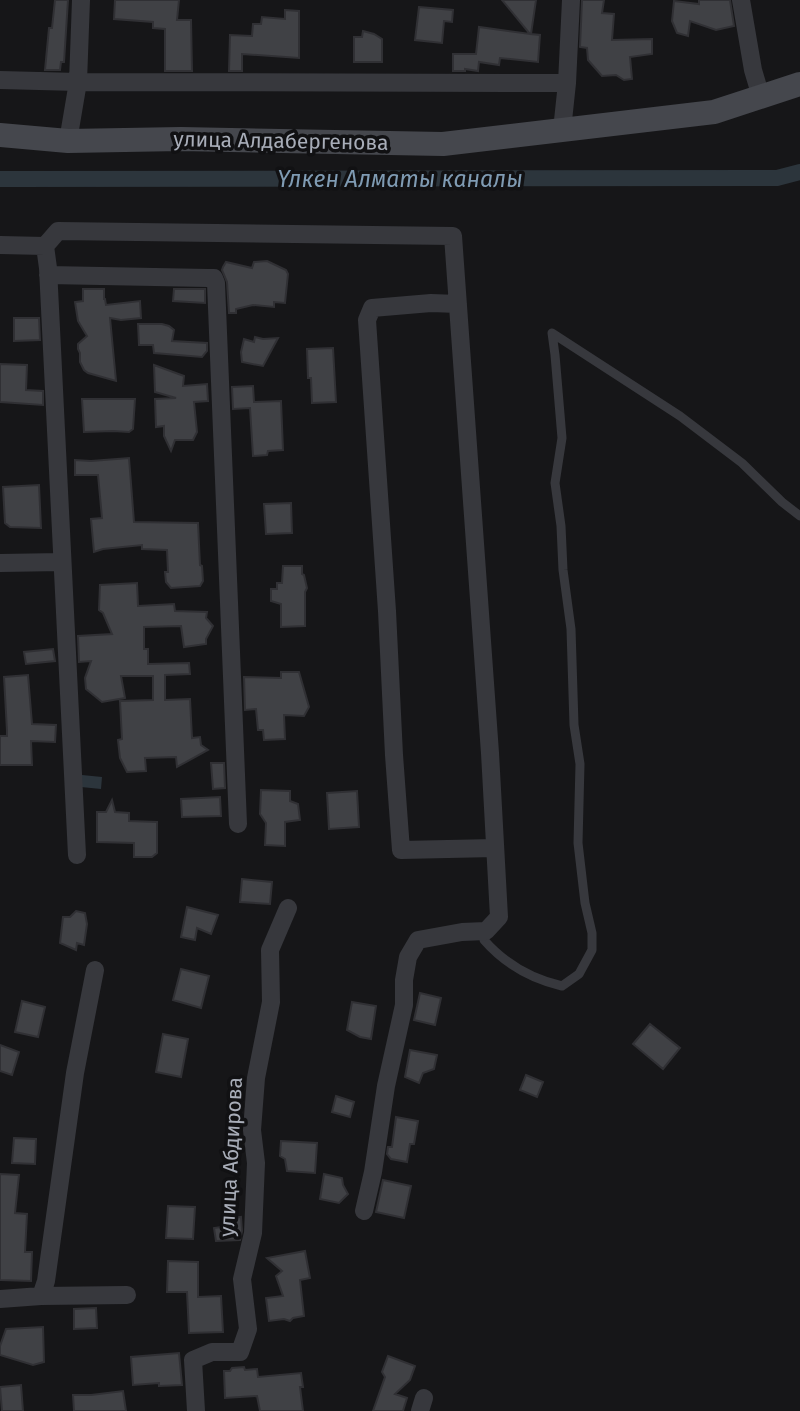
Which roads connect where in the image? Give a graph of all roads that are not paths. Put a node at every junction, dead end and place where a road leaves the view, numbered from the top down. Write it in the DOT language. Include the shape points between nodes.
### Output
graph roads {
  1 [pos="81,0"];
  2 [pos="571,0"];
  3 [pos="741,0"];
  4 [pos="0,80"];
  5 [pos="78,82"];
  6 [pos="567,83"];
  7 [pos="800,84"];
  8 [pos="761,97"];
  9 [pos="562,130"];
  10 [pos="0,135"];
  11 [pos="68,141"];
  12 [pos="0,245"];
  13 [pos="45,246"];
  14 [pos="48,275"];
  15 [pos="458,304"];
  16 [pos="800,516"];
  17 [pos="62,562"];
  18 [pos="0,563"];
  19 [pos="238,824"];
  20 [pos="495,848"];
  21 [pos="77,855"];
  22 [pos="288,908"];
  23 [pos="486,930"];
  24 [pos="95,970"];
  25 [pos="364,1211"];
  26 [pos="127,1295"];
  27 [pos="41,1296"];
  28 [pos="0,1299"];
  29 [pos="196,1411"];
  1 -- 5 [label="street"];
  2 -- 6 [label="street"];
  3 -- 8 [label="street"];
  4 -- 5 [label="street"];
  5 -- 6 [label="street"];
  5 -- 11 [label="street"];
  6 -- 9 [label="street"];
  7 -- 8 [label="main road, улица Алдабергенова"];
  8 -- 9 [label="main road, улица Алдабергенова" via="714,113"];
  9 -- 11 [label="main road, улица Алдабергенова" via="443,144"];
  10 -- 11 [label="main road, улица Алдабергенова"];
  12 -- 13 [label="street"];
  13 -- 14 [label="street"];
  13 -- 15 [label="street" via="58,231 453,236"];
  14 -- 17 [label="street"];
  14 -- 19 [label="street" via="214,278 216,283"];
  15 -- 20 [label="street"];
  15 -- 20 [label="street" via="372,308 367,320 394,755 401,850"];
  16 -- 23 [label="lane" via="742,463 680,416 552,333 562,438 555,483 580,764 578,843 592,950 579,974 562,986 527,975 494,952 484,940"];
  17 -- 18 [label="street"];
  17 -- 21 [label="street"];
  20 -- 23 [label="street" via="499,917"];
  22 -- 29 [label="street, улица Абдирова" via="270,950 271,1002 256,1078 253,1233 242,1279 248,1329 240,1352 212,1352 193,1360"];
  23 -- 25 [label="street" via="418,940 408,957 404,1005"];
  24 -- 27 [label="street"];
  26 -- 27 [label="street"];
  27 -- 28 [label="street"];
}
